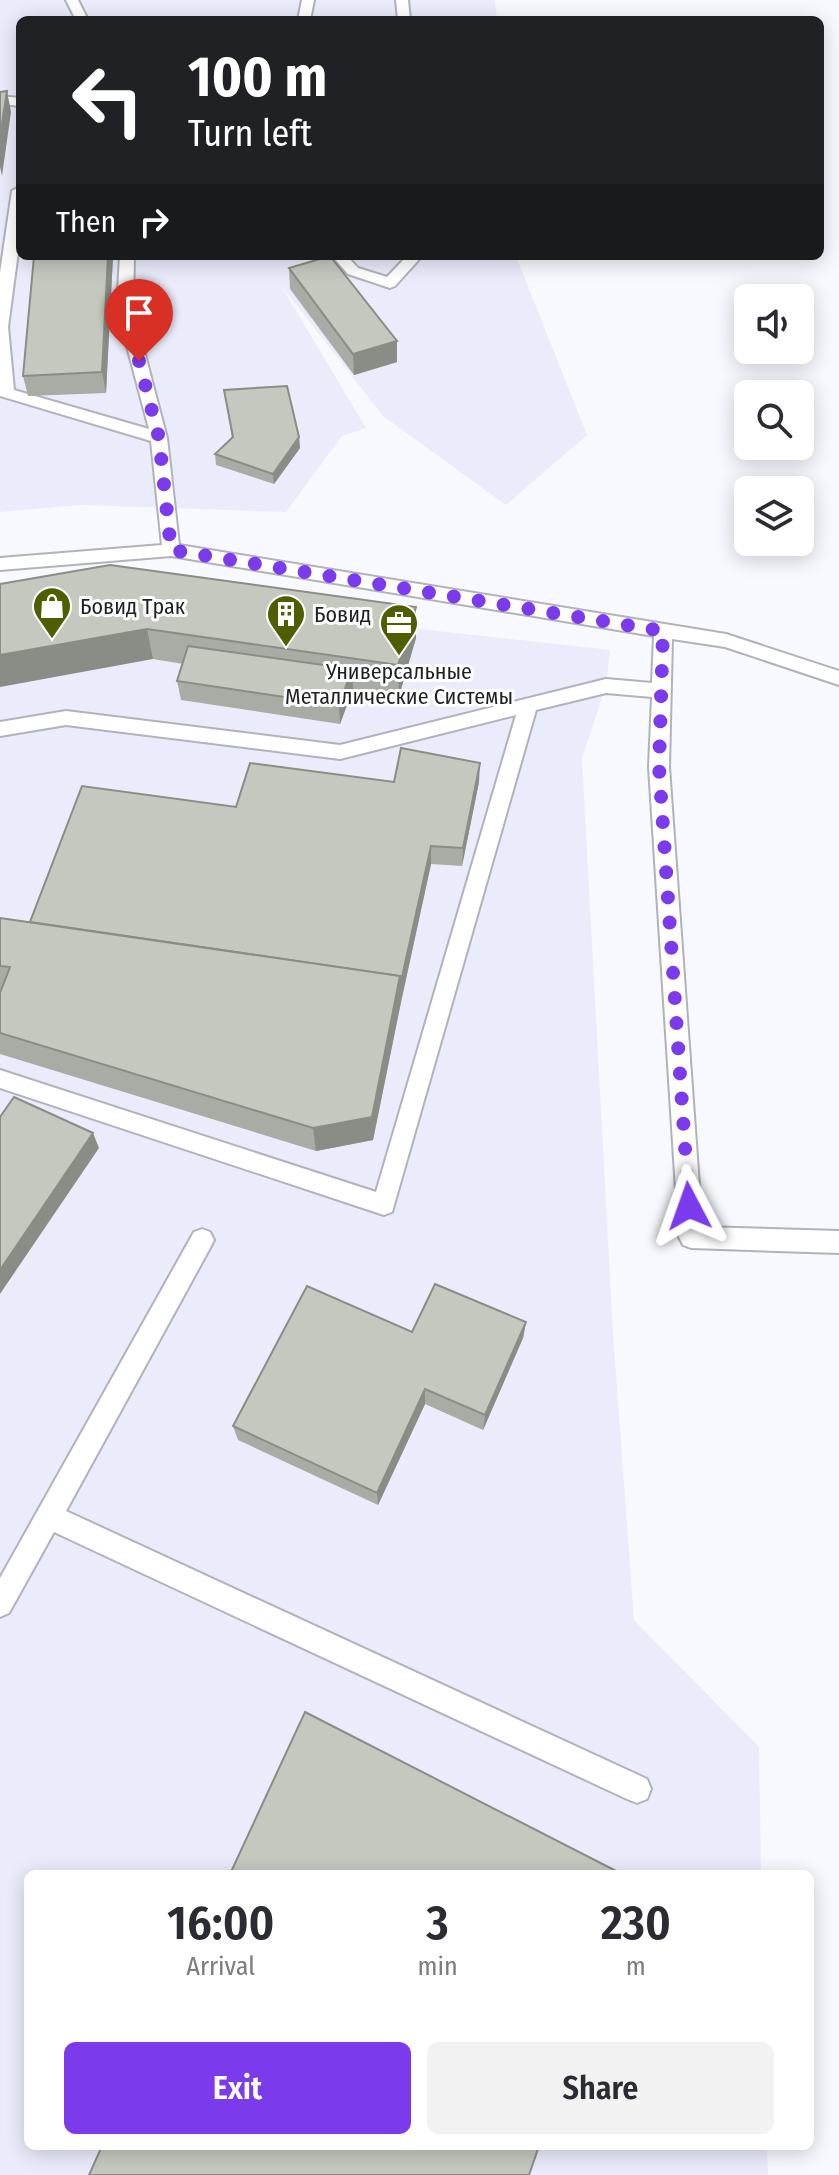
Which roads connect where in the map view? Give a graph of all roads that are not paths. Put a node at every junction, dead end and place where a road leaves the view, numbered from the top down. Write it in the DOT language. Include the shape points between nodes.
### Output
graph roads {
  1 [pos="16,212"];
  2 [pos="127,260"];
  3 [pos="343,260"];
  4 [pos="411,260"];
  5 [pos="0,327"];
  6 [pos="159,438"];
  7 [pos="171,550"];
  8 [pos="0,564"];
  9 [pos="663,631"];
  10 [pos="839,678"];
  11 [pos="661,691"];
  12 [pos="528,705"];
  13 [pos="0,729"];
  14 [pos="0,1079"];
  15 [pos="202,1240"];
  16 [pos="839,1242"];
  17 [pos="49,1516"];
  18 [pos="0,1604"];
  19 [pos="637,1789"];
  1 -- 5 [label="lane"];
  2 -- 6 [label="lane" via="125,309"];
  3 -- 4 [label="lane" via="353,271 390,283"];
  5 -- 6 [label="lane" via="6,393"];
  6 -- 7 [label="lane"];
  7 -- 8 [label="lane"];
  7 -- 9 [label="lane"];
  9 -- 10 [label="lane" via="726,641"];
  9 -- 11 [label="lane"];
  11 -- 12 [label="lane" via="606,686"];
  11 -- 16 [label="lane" via="659,767 691,1237"];
  12 -- 13 [label="lane" via="340,752 66,718"];
  12 -- 14 [label="lane" via="384,1205"];
  15 -- 17 [label="lane"];
  17 -- 18 [label="lane"];
  17 -- 19 [label="lane"];
}
